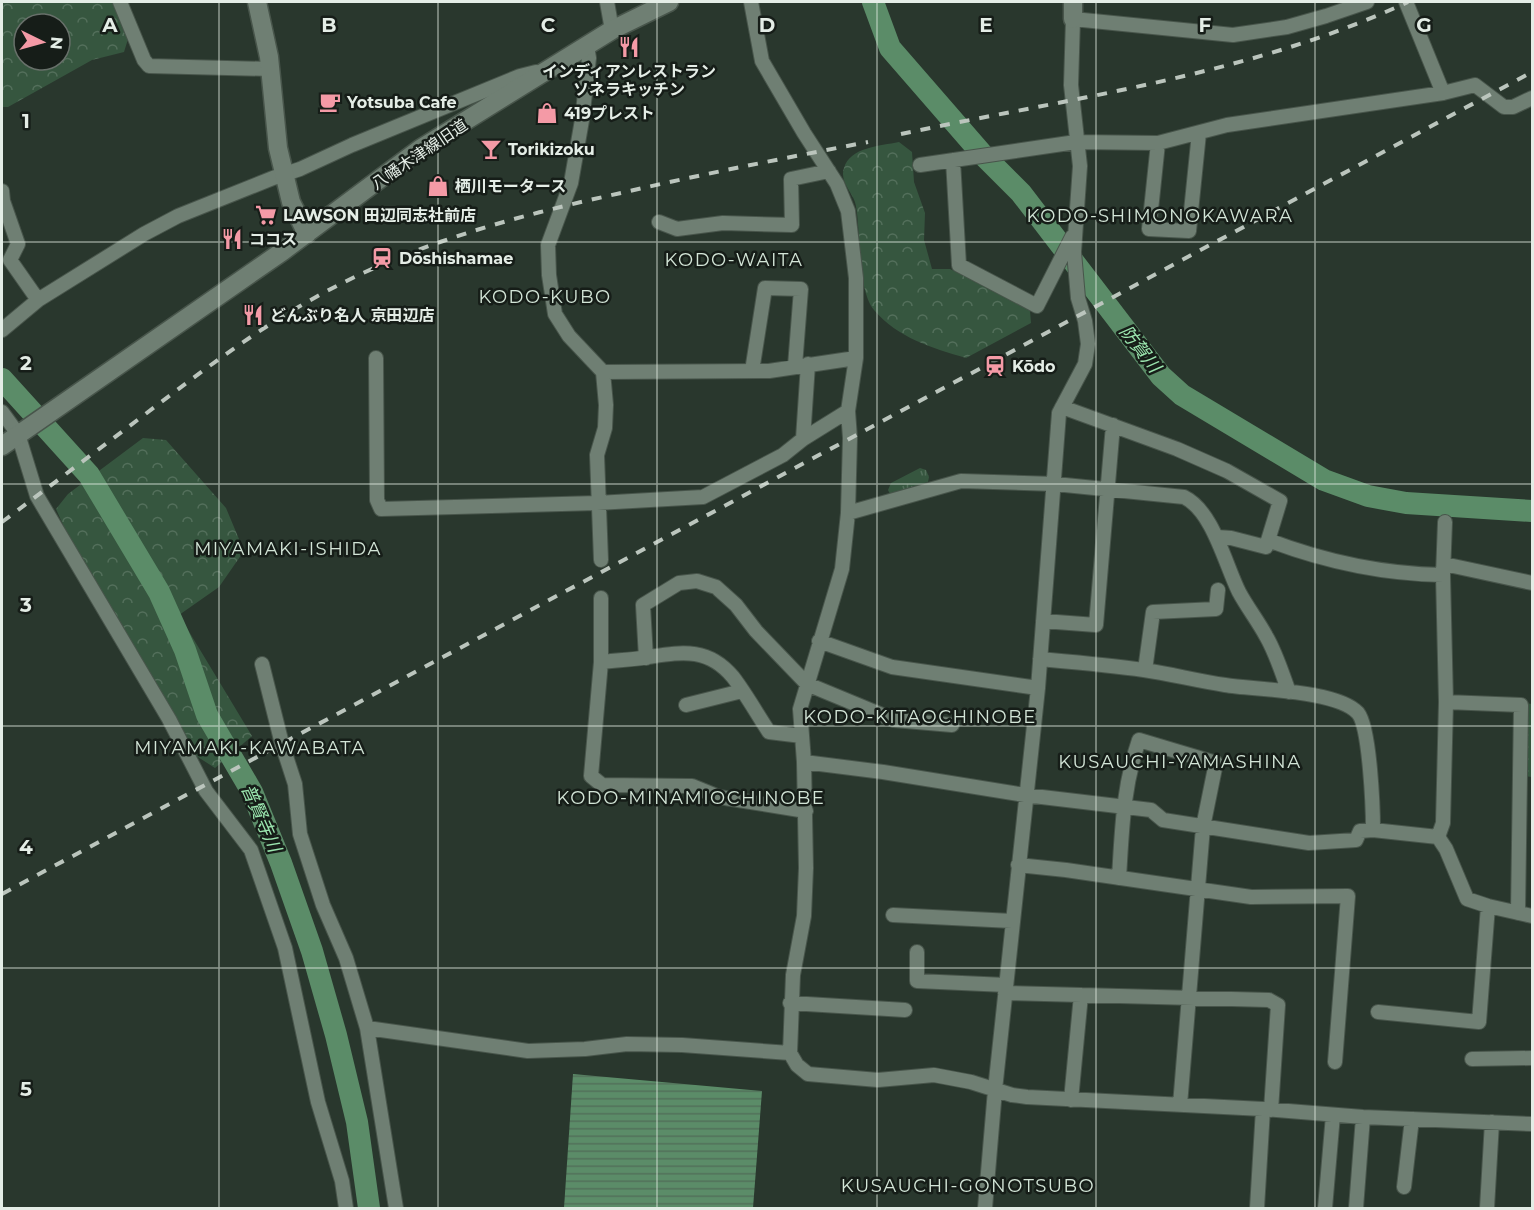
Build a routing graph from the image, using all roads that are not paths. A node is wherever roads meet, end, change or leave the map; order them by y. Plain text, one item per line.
1 (120, 2) edge
2 (257, 2) edge
3 (607, 2) edge
4 (669, 2) edge
5 (751, 2) edge
6 (1367, 2) edge
7 (1406, 2) edge
8 (1073, 10) edge
9 (612, 30) junction
10 (588, 46) junction
11 (552, 68) junction
12 (270, 69) junction
13 (1443, 93) junction
14 (1533, 98) edge
15 (1199, 133) junction
16 (1076, 142) junction
17 (1158, 143) junction
18 (953, 160) junction
19 (920, 165) dead end
20 (829, 171) junction
21 (284, 175) junction
22 (2, 191) edge
23 (659, 222) dead end
24 (1075, 230) junction
25 (307, 234) junction
26 (38, 300) junction
27 (2, 330) edge
28 (856, 357) junction
29 (376, 358) dead end
30 (802, 365) junction
31 (752, 371) junction
32 (603, 372) junction
33 (1062, 407) junction
34 (848, 411) junction
35 (2, 412) edge
36 (1113, 425) junction
37 (21, 432) junction
38 (803, 439) junction
39 (2, 446) edge
40 (1055, 484) junction
41 (1107, 490) junction
42 (597, 503) junction
43 (848, 513) junction
44 (1445, 522) dead end
45 (1217, 537) junction
46 (1268, 540) junction
47 (601, 560) dead end
48 (1444, 569) junction
49 (1533, 584) edge
50 (1218, 590) dead end
51 (601, 598) dead end
52 (1043, 621) junction
53 (819, 641) junction
54 (646, 658) junction
55 (1040, 659) junction
56 (601, 662) junction
57 (262, 664) dead end
58 (1145, 670) junction
59 (807, 684) junction
60 (1038, 688) junction
61 (742, 691) junction
62 (1289, 692) junction
63 (1446, 702) junction
64 (686, 705) dead end
65 (952, 725) dead end
66 (802, 736) junction
67 (804, 762) junction
68 (1025, 795) junction
69 (1124, 806) junction
70 (806, 811) junction
71 (1203, 827) junction
72 (1373, 830) junction
73 (1437, 837) junction
74 (1018, 865) junction
75 (1119, 878) junction
76 (1199, 889) junction
77 (1488, 906) junction
78 (1518, 913) junction
79 (893, 915) dead end
80 (1533, 916) edge
81 (1012, 921) junction
82 (917, 952) dead end
83 (1005, 989) junction
84 (1081, 995) junction
85 (1189, 998) junction
86 (790, 1003) junction
87 (905, 1010) dead end
88 (1378, 1012) dead end
89 (367, 1028) junction
90 (790, 1053) junction
91 (1533, 1058) edge
92 (1472, 1059) dead end
93 (1335, 1062) dead end
94 (995, 1090) junction
95 (1071, 1100) junction
96 (1180, 1105) junction
97 (1267, 1109) junction
98 (1333, 1115) junction
99 (1363, 1117) junction
100 (1412, 1119) junction
101 (1492, 1122) junction
102 (1533, 1124) edge
103 (1404, 1187) dead end
104 (346, 1209) edge
105 (396, 1209) edge
106 (985, 1209) edge
107 (1257, 1209) edge
108 (1325, 1209) edge
109 (1356, 1209) edge
110 (1487, 1209) edge

1 - 12 street
2 - 12 street
3 - 9 street
4 - 9 street, 八幡木津線旧道
5 - 20 street
6 - 8 street
7 - 13 street
8 - 16 street
9 - 10 street, 八幡木津線旧道
10 - 11 street, 八幡木津線旧道
10 - 32 street
11 - 21 street
11 - 25 street, 八幡木津線旧道
12 - 21 street
13 - 14 street
13 - 15 street
15 - 17 street
15 - 17 street
16 - 17 street
16 - 18 street
16 - 24 street
18 - 19 street
18 - 24 street
20 - 23 street
20 - 28 street
21 - 25 street
21 - 26 street
22 - 26 street
24 - 33 street
25 - 37 street, 八幡木津線旧道
26 - 27 street
28 - 30 street
28 - 34 street
29 - 42 street
30 - 31 street
30 - 31 street
30 - 38 street
31 - 32 street
32 - 42 street
33 - 36 street
33 - 40 street
34 - 38 street
34 - 43 street
35 - 37 street
36 - 41 street
36 - 46 street
37 - 39 street, 八幡木津線旧道
37 - 104 street
38 - 42 street
40 - 41 street
40 - 43 street
40 - 52 street
41 - 45 street
41 - 52 street
42 - 47 street
43 - 53 street
44 - 48 street
45 - 46 street
45 - 62 street
46 - 48 street
48 - 49 street
48 - 63 street
50 - 58 street
51 - 56 street
52 - 55 street
53 - 59 street
53 - 60 street
54 - 56 street
54 - 59 street
54 - 61 street
55 - 58 street
55 - 60 street
56 - 70 street
57 - 89 street
58 - 62 street
59 - 65 street
59 - 66 street
60 - 68 street
61 - 64 street
61 - 66 street
62 - 72 street
63 - 73 street
63 - 78 street
66 - 67 street
67 - 68 street
67 - 70 street
68 - 69 street
68 - 74 street
69 - 71 street
69 - 71 street
69 - 75 street
70 - 86 street
71 - 72 street
71 - 76 street
72 - 73 street
73 - 77 street
74 - 75 street
74 - 81 street
75 - 76 street
76 - 85 street
76 - 93 street
77 - 78 street
77 - 88 street
78 - 80 street
79 - 81 street
81 - 83 street
82 - 83 street
83 - 84 street
83 - 94 street
84 - 85 street
84 - 95 street
85 - 96 street
85 - 97 street
86 - 87 street
86 - 90 street
89 - 90 street
89 - 105 street
90 - 94 street
91 - 92 street
94 - 95 street
94 - 106 street
95 - 96 street
96 - 97 street
97 - 98 street
97 - 107 street
98 - 99 street
98 - 108 street
99 - 100 street
99 - 109 street
100 - 101 street
100 - 103 street
101 - 102 street
101 - 110 street

